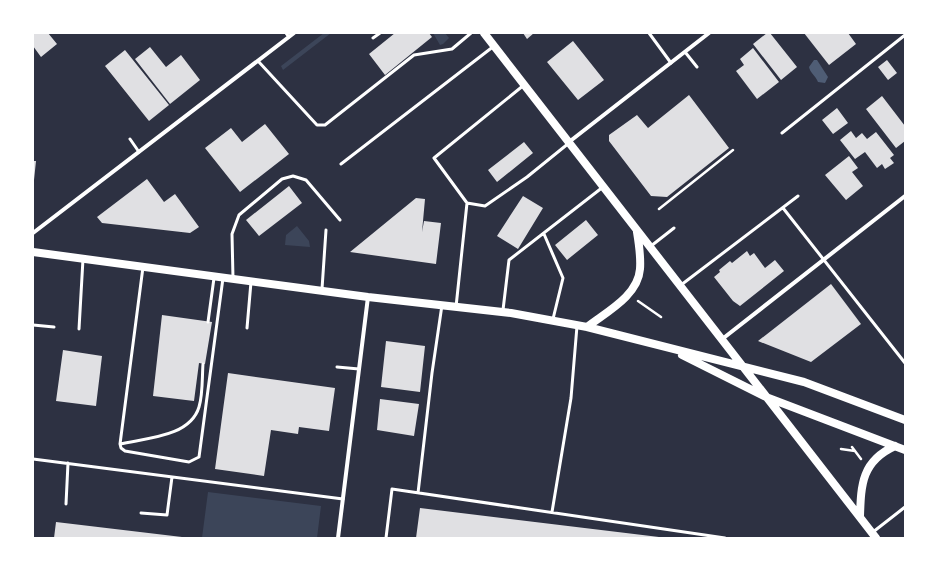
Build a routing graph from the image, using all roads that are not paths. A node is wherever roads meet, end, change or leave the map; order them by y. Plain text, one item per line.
1 (294, 33) edge
2 (380, 33) edge
3 (470, 33) edge
4 (484, 33) edge
5 (649, 33) edge
6 (709, 33) edge
7 (287, 35) edge
8 (905, 35) edge
9 (373, 38) dead end
10 (494, 46) junction
11 (685, 52) junction
12 (258, 61) junction
13 (671, 63) junction
14 (697, 67) dead end
15 (524, 85) junction
16 (782, 132) dead end
17 (130, 139) dead end
18 (569, 142) junction
19 (139, 152) junction
20 (341, 164) dead end
21 (603, 187) junction
22 (798, 196) dead end
23 (905, 196) edge
24 (467, 203) junction
25 (783, 208) junction
26 (340, 220) dead end
27 (674, 228) dead end
28 (326, 230) dead end
29 (637, 231) junction
30 (33, 233) edge
31 (544, 234) junction
32 (650, 247) junction
33 (33, 252) edge
34 (83, 259) junction
35 (824, 260) junction
36 (143, 267) junction
37 (214, 277) junction
38 (223, 278) junction
39 (233, 279) junction
40 (251, 282) junction
41 (680, 286) junction
42 (322, 291) junction
43 (368, 297) junction
44 (442, 305) junction
45 (456, 307) junction
46 (503, 312) junction
47 (553, 321) junction
48 (208, 322) dead end
49 (33, 325) edge
50 (577, 325) junction
51 (54, 327) dead end
52 (587, 327) junction
53 (247, 328) dead end
54 (79, 329) dead end
55 (721, 340) junction
56 (667, 348) junction
57 (905, 363) edge
58 (203, 364) dead end
59 (742, 366) junction
60 (337, 367) dead end
61 (359, 369) junction
62 (766, 397) junction
63 (905, 420) edge
64 (120, 444) junction
65 (895, 446) junction
66 (905, 450) edge
67 (33, 459) edge
68 (68, 463) junction
69 (172, 477) junction
70 (418, 492) junction
71 (343, 499) junction
72 (66, 504) dead end
73 (905, 507) edge
74 (552, 512) junction
75 (141, 513) dead end
76 (860, 516) junction
77 (689, 533) junction
78 (874, 535) edge
79 (338, 538) edge
80 (386, 538) edge
81 (689, 538) edge
82 (725, 538) edge

1 - 7 street
2 - 9 lane
3 - 12 lane
4 - 10 main road
5 - 13 lane
6 - 11 street
7 - 12 street
8 - 16 lane
10 - 15 main road
10 - 20 lane
11 - 13 street
11 - 14 lane
12 - 19 street
13 - 18 street
15 - 18 main road
15 - 24 lane
17 - 19 lane
18 - 21 main road
18 - 24 lane
19 - 30 street
21 - 29 main road
21 - 31 lane
22 - 25 lane
23 - 35 street
24 - 45 lane
25 - 35 lane
25 - 41 lane
26 - 39 lane
27 - 32 lane
28 - 42 lane
29 - 32 main road
29 - 52 main road
31 - 46 lane
31 - 47 lane
32 - 41 main road
33 - 34 main road
34 - 36 main road
34 - 54 lane
35 - 55 street
35 - 57 lane
36 - 37 main road
36 - 64 lane
37 - 38 main road
37 - 48 lane
38 - 39 main road
38 - 64 lane
39 - 40 main road
40 - 42 main road
40 - 53 lane
41 - 55 main road
42 - 43 main road
43 - 44 main road
43 - 61 street
44 - 45 main road
44 - 70 lane
45 - 46 main road
46 - 47 main road
47 - 50 main road
49 - 51 lane
50 - 52 main road
50 - 74 lane
52 - 56 main road
55 - 59 main road
56 - 59 main road
56 - 62 main road
58 - 64 lane
59 - 62 main road
59 - 63 main road
60 - 61 lane
61 - 71 street
62 - 65 main road
62 - 76 main road
65 - 66 main road
65 - 76 main road
67 - 68 lane
68 - 69 lane
68 - 72 lane
69 - 71 lane
69 - 75 lane
70 - 74 lane
70 - 80 lane
71 - 79 street
73 - 78 lane
74 - 77 lane
76 - 78 main road
77 - 81 lane
77 - 82 lane

